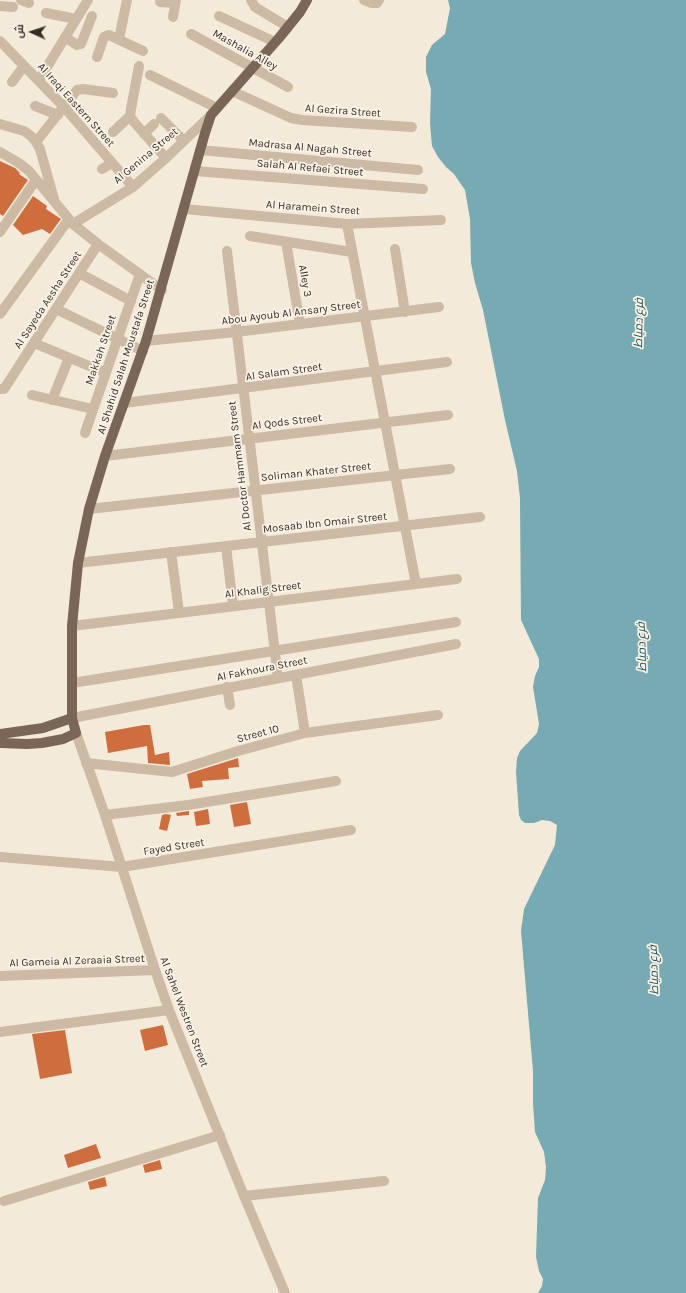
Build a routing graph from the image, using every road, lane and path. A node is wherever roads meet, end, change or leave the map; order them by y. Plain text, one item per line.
1 (88, 0) edge
2 (127, 0) edge
3 (251, 0) edge
4 (307, 0) edge
5 (364, 0) edge
6 (379, 0) edge
7 (176, 1) edge
8 (160, 2) dead end
9 (0, 6) edge
10 (13, 7) dead end
11 (46, 13) dead end
12 (92, 16) dead end
13 (219, 16) dead end
14 (173, 17) dead end
15 (76, 19) junction
16 (288, 27) junction
17 (190, 34) dead end
18 (65, 38) junction
19 (119, 38) junction
20 (0, 41) edge
21 (275, 42) junction
22 (143, 51) dead end
23 (97, 57) dead end
24 (24, 66) junction
25 (139, 66) dead end
26 (252, 68) junction
27 (150, 74) dead end
28 (39, 80) junction
29 (12, 82) dead end
30 (288, 87) dead end
31 (232, 91) junction
32 (112, 93) dead end
33 (35, 106) dead end
34 (64, 107) junction
35 (214, 111) junction
36 (58, 115) junction
37 (130, 116) junction
38 (0, 124) edge
39 (412, 127) dead end
40 (113, 132) dead end
41 (144, 134) junction
42 (184, 141) junction
43 (36, 142) junction
44 (200, 150) junction
45 (0, 152) edge
46 (166, 158) junction
47 (112, 163) junction
48 (102, 169) dead end
49 (418, 170) dead end
50 (195, 171) junction
51 (36, 180) junction
52 (133, 187) junction
53 (423, 189) dead end
54 (55, 202) junction
55 (184, 209) junction
56 (441, 220) dead end
57 (71, 222) junction
58 (347, 224) junction
59 (0, 232) edge
60 (250, 236) dead end
61 (286, 242) junction
62 (98, 244) junction
63 (395, 249) dead end
64 (227, 250) dead end
65 (352, 252) junction
66 (80, 273) junction
67 (140, 274) junction
68 (162, 290) junction
69 (130, 301) junction
70 (439, 308) dead end
71 (56, 309) junction
72 (405, 312) junction
73 (0, 314) edge
74 (365, 317) junction
75 (300, 324) junction
76 (236, 332) junction
77 (117, 339) junction
78 (146, 342) junction
79 (34, 343) junction
80 (143, 352) junction
81 (69, 358) junction
82 (447, 362) dead end
83 (376, 372) junction
84 (106, 373) junction
85 (2, 389) edge
86 (243, 389) junction
87 (32, 395) dead end
88 (52, 400) junction
89 (124, 403) junction
90 (93, 409) junction
91 (448, 415) dead end
92 (385, 423) junction
93 (85, 433) dead end
94 (249, 439) junction
95 (105, 456) junction
96 (450, 469) dead end
97 (395, 475) junction
98 (255, 490) junction
99 (89, 509) junction
100 (480, 517) dead end
101 (405, 526) junction
102 (261, 542) junction
103 (226, 546) junction
104 (172, 552) junction
105 (78, 563) junction
106 (457, 579) dead end
107 (416, 584) junction
108 (268, 601) junction
109 (233, 606) junction
110 (179, 612) junction
111 (456, 622) dead end
112 (72, 626) junction
113 (456, 644) dead end
114 (274, 651) junction
115 (296, 674) junction
116 (278, 678) junction
117 (72, 684) junction
118 (227, 687) junction
119 (230, 705) dead end
120 (438, 715) dead end
121 (72, 718) junction
122 (76, 733) junction
123 (305, 733) junction
124 (0, 734) edge
125 (0, 743) edge
126 (86, 763) junction
127 (336, 781) dead end
128 (105, 815) junction
129 (351, 830) dead end
130 (0, 857) edge
131 (122, 867) junction
132 (155, 970) junction
133 (0, 976) edge
134 (169, 1010) junction
135 (0, 1032) edge
136 (220, 1135) junction
137 (384, 1181) dead end
138 (244, 1196) junction
139 (4, 1201) dead end
140 (285, 1293) edge

1 - 15 street
2 - 19 street
3 - 16 street
4 - 16 main road, Al Shahid Salah Moustafa Street
5 - 6 street
7 - 8 street
7 - 14 street
9 - 10 street
11 - 15 street
12 - 18 street
13 - 21 street
15 - 18 street
16 - 21 main road, Al Shahid Salah Moustafa Street
17 - 26 street, Mashalia Alley
18 - 28 street
19 - 22 street
19 - 23 street
20 - 24 street, Al Iraqi Eastern Street
21 - 26 main road, Al Shahid Salah Moustafa Street
24 - 28 street, Al Iraqi Eastern Street
24 - 29 street
25 - 37 street
26 - 30 street, Mashalia Alley
26 - 31 main road, Al Shahid Salah Moustafa Street
27 - 35 street
28 - 34 street, Al Iraqi Eastern Street
31 - 35 main road, Al Shahid Salah Moustafa Street
31 - 39 street, Al Gezira Street
32 - 34 street
33 - 36 street
34 - 36 street
34 - 47 street, Al Iraqi Eastern Street
35 - 42 street, Al Genina Street
35 - 44 main road, Al Shahid Salah Moustafa Street
36 - 43 street
37 - 40 street
37 - 41 street
38 - 43 street
41 - 42 street
41 - 46 street
42 - 46 street, Al Genina Street
43 - 54 street
44 - 49 street, Madrasa Al Nagah Street
44 - 50 main road, Al Shahid Salah Moustafa Street
45 - 51 street
46 - 52 street, Al Genina Street
47 - 48 street
47 - 52 street, Al Iraqi Eastern Street
50 - 53 street, Salah Al Refaei Street
50 - 55 main road, Al Shahid Salah Moustafa Street
51 - 54 street
51 - 59 street
52 - 57 street, Al Genina Street
54 - 57 street
55 - 58 street, Al Haramein Street
55 - 68 main road, Al Shahid Salah Moustafa Street
56 - 58 street, Al Haramein Street
57 - 62 street
57 - 73 street
58 - 65 street
60 - 61 street
61 - 65 street
61 - 75 street, Alley 3
62 - 66 street, Al Sayeda Aesha Street
62 - 67 street
63 - 72 street
64 - 76 street, Al Doctor Hammam Street
65 - 74 street
66 - 69 street
66 - 71 street, Al Sayeda Aesha Street
67 - 68 street
67 - 69 street, Makkah Street
68 - 78 main road, Al Shahid Salah Moustafa Street
69 - 77 street, Makkah Street
70 - 72 street, Abou Ayoub Al Ansary Street
71 - 77 street
71 - 79 street, Al Sayeda Aesha Street
72 - 74 street, Abou Ayoub Al Ansary Street
74 - 75 street, Abou Ayoub Al Ansary Street
74 - 83 street
75 - 76 street, Abou Ayoub Al Ansary Street
76 - 78 street, Abou Ayoub Al Ansary Street
76 - 86 street, Al Doctor Hammam Street
77 - 80 street
77 - 84 street, Makkah Street
78 - 80 main road, Al Shahid Salah Moustafa Street
79 - 81 street
79 - 85 street, Al Sayeda Aesha Street
80 - 89 main road, Al Shahid Salah Moustafa Street
81 - 84 street
81 - 88 street
82 - 83 street, Al Salam Street
83 - 86 street, Al Salam Street
83 - 92 street
84 - 90 street, Makkah Street
86 - 89 street, Al Salam Street
86 - 94 street, Al Doctor Hammam Street
87 - 88 street
88 - 90 street
89 - 95 main road, Al Shahid Salah Moustafa Street
90 - 93 street, Makkah Street
91 - 92 street, Al Qods Street
92 - 94 street, Al Qods Street
92 - 97 street
94 - 95 street, Al Qods Street
94 - 98 street, Al Doctor Hammam Street
95 - 99 main road, Al Shahid Salah Moustafa Street
96 - 97 street, Soliman Khater Street
97 - 98 street, Soliman Khater Street
97 - 101 street
98 - 99 street, Soliman Khater Street
98 - 102 street, Al Doctor Hammam Street
99 - 105 main road, Al Shahid Salah Moustafa Street
100 - 101 street, Mosaab Ibn Omair Street
101 - 102 street, Mosaab Ibn Omair Street
101 - 107 street
102 - 103 street, Mosaab Ibn Omair Street
102 - 108 street, Al Doctor Hammam Street
103 - 104 street, Mosaab Ibn Omair Street
103 - 109 street
104 - 105 street, Mosaab Ibn Omair Street
104 - 110 street
105 - 112 main road, Al Shahid Salah Moustafa Street
106 - 107 street, Al Khalig Street
107 - 108 street, Al Khalig Street
108 - 109 street, Al Khalig Street
108 - 114 street, Al Doctor Hammam Street
109 - 110 street, Al Khalig Street
110 - 112 street, Al Khalig Street
111 - 114 street
112 - 117 main road, Al Shahid Salah Moustafa Street
113 - 115 street, Al Fakhoura Street
114 - 116 street, Al Doctor Hammam Street
114 - 117 street
115 - 116 street, Al Fakhoura Street
115 - 123 street
116 - 118 street, Al Fakhoura Street
117 - 121 main road, Al Shahid Salah Moustafa Street
118 - 119 street
118 - 121 street, Al Fakhoura Street
120 - 123 street, Street 10
121 - 122 main road, Al Shahid Salah Moustafa Street
121 - 124 main road
122 - 125 main road
122 - 126 street, Al Sahel Westren Street
123 - 126 street, Street 10
126 - 128 street, Al Sahel Westren Street
127 - 128 street
128 - 131 street, Al Sahel Westren Street
129 - 131 street, Fayed Street
130 - 131 street, Fayed Street
131 - 132 street, Al Sahel Westren Street
132 - 133 street, Al Gameia Al Zeraaia Street
132 - 134 street, Al Sahel Westren Street
134 - 135 street
134 - 136 street, Al Sahel Westren Street
136 - 138 street, Al Sahel Westren Street
136 - 139 street
137 - 138 street
138 - 140 street, Al Sahel Westren Street

